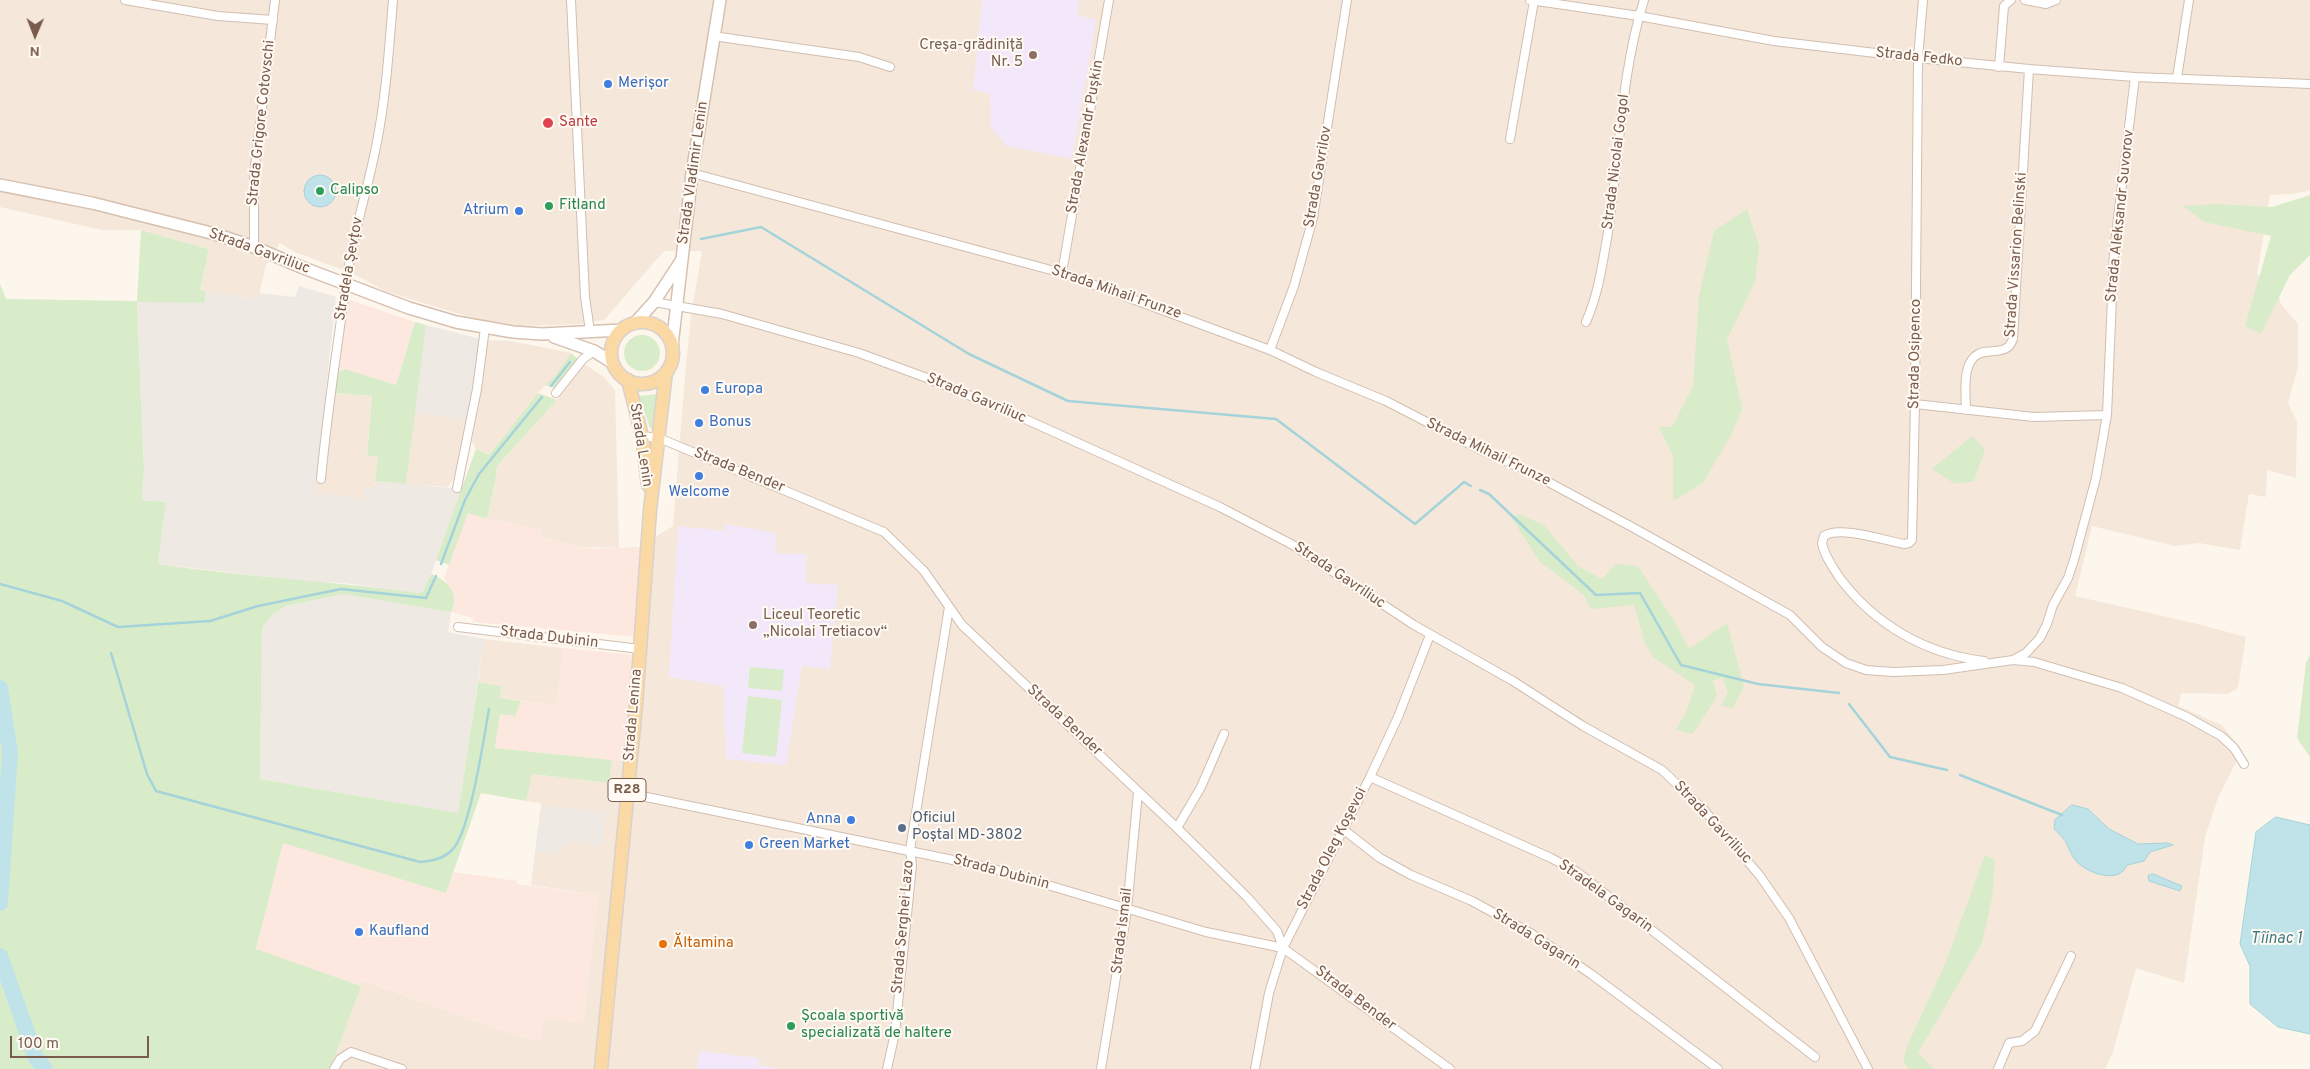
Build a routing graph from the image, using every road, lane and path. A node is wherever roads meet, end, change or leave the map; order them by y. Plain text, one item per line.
1 (125, 0) edge
2 (275, 0) edge
3 (393, 0) edge
4 (571, 0) edge
5 (720, 0) edge
6 (1109, 0) edge
7 (1347, 0) edge
8 (1532, 0) edge
9 (1644, 0) edge
10 (1923, 0) edge
11 (2011, 0) edge
12 (2025, 0) edge
13 (2056, 0) edge
14 (2189, 0) edge
15 (1639, 16) junction
16 (273, 20) junction
17 (714, 36) junction
18 (1918, 58) junction
19 (2000, 66) junction
20 (890, 67) dead end
21 (2029, 69) junction
22 (2135, 77) junction
23 (2177, 78) junction
24 (2310, 84) edge
25 (1510, 139) dead end
26 (692, 173) junction
27 (0, 184) edge
28 (254, 247) junction
29 (682, 259) junction
30 (1062, 273) junction
31 (346, 283) junction
32 (654, 302) junction
33 (677, 306) junction
34 (1586, 322) dead end
35 (635, 323) junction
36 (485, 328) junction
37 (622, 330) junction
38 (590, 331) junction
39 (542, 334) junction
40 (672, 346) junction
41 (1270, 350) junction
42 (594, 351) junction
43 (613, 363) junction
44 (666, 372) junction
45 (628, 380) junction
46 (556, 393) dead end
47 (1915, 404) junction
48 (1966, 410) junction
49 (2107, 415) junction
50 (642, 436) junction
51 (659, 438) junction
52 (321, 479) dead end
53 (457, 488) dead end
54 (650, 510) junction
55 (949, 607) junction
56 (458, 627) dead end
57 (1430, 635) junction
58 (640, 649) junction
59 (2013, 660) junction
60 (1993, 662) junction
61 (1224, 734) dead end
62 (2244, 764) dead end
63 (1370, 777) junction
64 (1138, 792) junction
65 (627, 793) junction
66 (1178, 828) junction
67 (1344, 830) junction
68 (910, 850) junction
69 (1127, 910) junction
70 (1283, 948) junction
71 (2071, 956) dead end
72 (1815, 1057) dead end
73 (334, 1069) edge
74 (402, 1069) edge
75 (601, 1069) edge
76 (887, 1069) edge
77 (1101, 1069) edge
78 (1255, 1069) edge
79 (1450, 1069) edge
80 (1718, 1069) edge
81 (1868, 1069) edge
82 (1998, 1069) edge

1 - 16 street
2 - 16 street, Strada Grigore Cotovschi
3 - 31 street, Stradela Șevțov
4 - 38 street
5 - 17 street, Strada Vladimir Lenin
6 - 30 street, Strada Alexandr Pușkin
7 - 41 street, Strada Gavrilov
8 - 15 street, Strada Fedko
8 - 25 street
9 - 15 street, Strada Nicolai Gogol
10 - 18 street, Strada Osipenco
11 - 19 street
12 - 13 street
14 - 23 street
15 - 18 street, Strada Fedko
15 - 34 street, Strada Nicolai Gogol
16 - 28 street, Strada Grigore Cotovschi
17 - 20 street
17 - 26 street, Strada Vladimir Lenin
18 - 19 street, Strada Fedko
18 - 47 street, Strada Osipenco
19 - 21 street, Strada Fedko
21 - 22 street, Strada Fedko
21 - 48 street, Strada Vissarion Belinski
22 - 23 street, Strada Fedko
22 - 49 street, Strada Aleksandr Suvorov
23 - 24 street, Strada Fedko
26 - 29 street, Strada Vladimir Lenin
26 - 30 street, Strada Mihail Frunze
27 - 28 street, Strada Gavriliuc
28 - 31 street, Strada Gavriliuc
29 - 32 street
29 - 33 street, Strada Vladimir Lenin
30 - 41 street, Strada Mihail Frunze
31 - 36 street, Strada Gavriliuc
31 - 52 street, Stradela Șevțov
32 - 33 street, Strada Gavriliuc
32 - 35 street
33 - 40 street, Strada Vladimir Lenin
33 - 57 street, Strada Gavriliuc
35 - 37 main road
35 - 40 main road
36 - 39 street, Strada Gavriliuc
36 - 53 street
37 - 38 street, Strada Gavriliuc
37 - 43 main road
38 - 39 street, Strada Gavriliuc
39 - 42 street, Strada Gavriliuc
40 - 44 main road, R28
41 - 60 street, Strada Mihail Frunze
42 - 43 street, Strada Gavriliuc
42 - 46 street
43 - 45 main road, R28
44 - 45 main road
44 - 51 main road, R28
45 - 50 main road, Strada Lenin / R28
47 - 48 street
47 - 60 street, Strada Osipenco
48 - 49 street
49 - 59 street, Strada Aleksandr Suvorov
50 - 51 street, Strada Bender
50 - 54 main road, Strada Lenin / R28
51 - 54 main road, R28
51 - 55 street, Strada Bender
54 - 58 main road, Strada Lenina / R28
55 - 64 street, Strada Bender
55 - 68 street, Strada Serghei Lazo
56 - 58 street, Strada Dubinin
57 - 63 street, Strada Oleg Koşevoi
57 - 81 street, Strada Gavriliuc
58 - 65 main road, Strada Lenina / R28
59 - 60 street, Strada Mihail Frunze
59 - 62 street, Strada Mihail Frunze
61 - 66 street
63 - 67 street, Strada Oleg Koşevoi
63 - 72 street, Stradela Gagarin
64 - 66 street, Strada Bender
64 - 69 street, Strada Ismail
65 - 68 street, Strada Dubinin
65 - 75 main road, Strada Lenina / R28
66 - 70 street, Strada Bender
67 - 70 street, Strada Oleg Koşevoi
67 - 80 street, Strada Gagarin
68 - 69 street, Strada Dubinin
68 - 76 street, Strada Serghei Lazo
69 - 70 street, Strada Dubinin
69 - 77 street, Strada Ismail
70 - 78 street, Strada Oleg Koşevoi
70 - 79 street, Strada Bender
71 - 82 street
73 - 74 street

